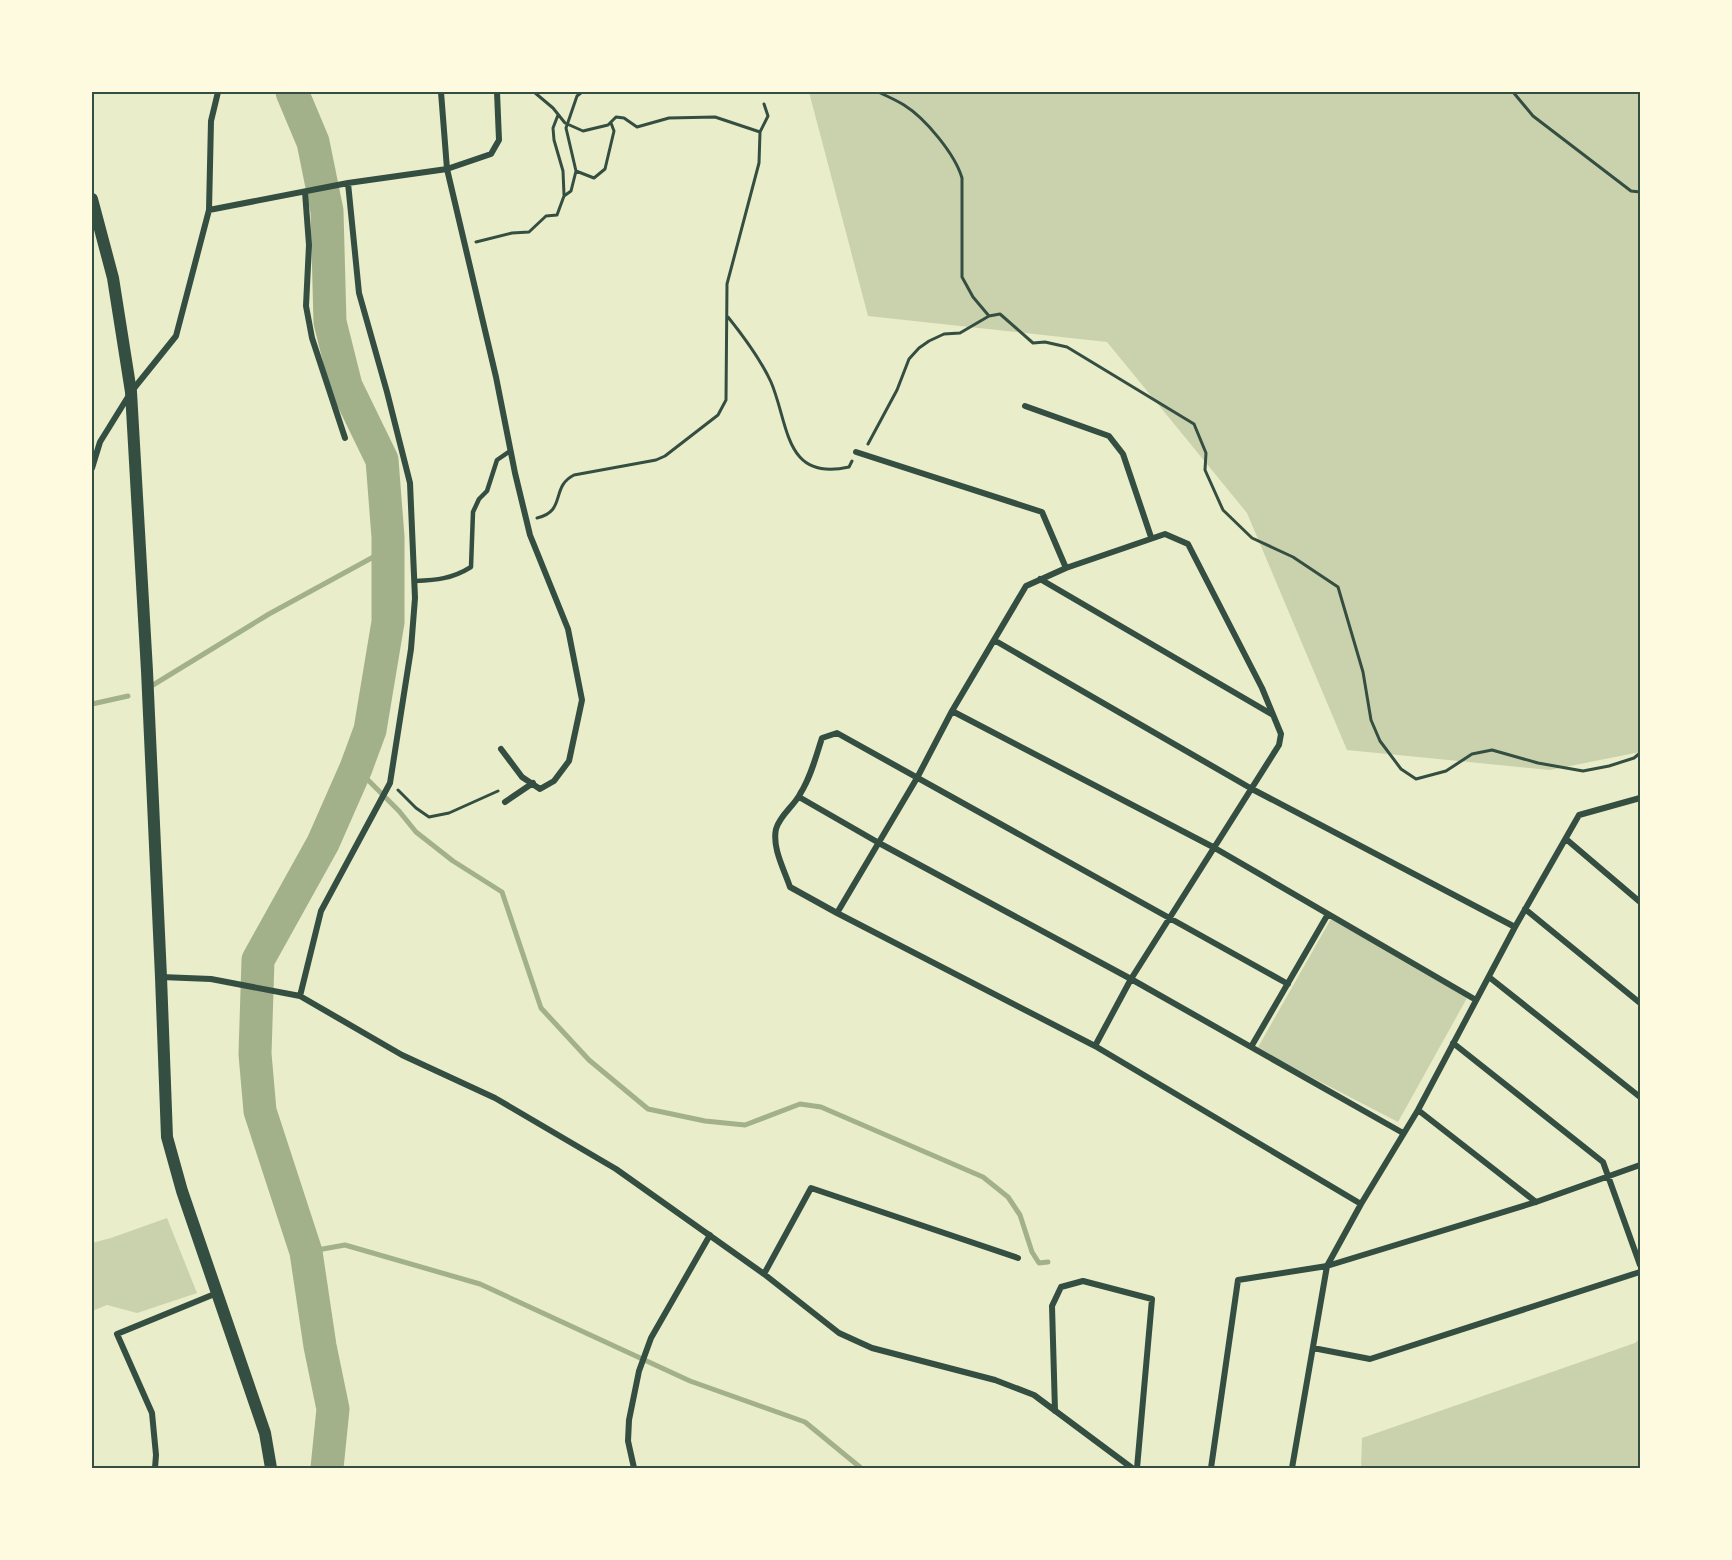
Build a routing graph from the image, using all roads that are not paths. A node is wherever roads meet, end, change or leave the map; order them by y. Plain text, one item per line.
1 (218, 92) edge
2 (441, 92) edge
3 (497, 92) edge
4 (447, 169) junction
5 (348, 183) junction
6 (305, 192) junction
7 (92, 199) edge
8 (209, 210) junction
9 (131, 392) junction
10 (1025, 406) dead end
11 (345, 438) dead end
12 (510, 451) junction
13 (859, 452) road end
14 (92, 468) edge
15 (1151, 537) junction
16 (1066, 568) junction
17 (1040, 579) junction
18 (415, 580) junction
19 (994, 640) junction
20 (952, 711) junction
21 (1274, 716) junction
22 (501, 749) dead end
23 (917, 778) junction
24 (532, 783) junction
25 (1252, 789) junction
26 (799, 797) junction
27 (1639, 800) edge
28 (505, 802) dead end
29 (1566, 839) junction
30 (879, 843) junction
31 (1213, 847) junction
32 (1641, 902) edge
33 (1525, 909) junction
34 (837, 913) junction
35 (1328, 914) junction
36 (1169, 918) junction
37 (1515, 927) junction
38 (161, 977) junction
39 (1489, 977) junction
40 (1131, 979) junction
41 (1288, 984) junction
42 (300, 996) junction
43 (1476, 1000) junction
44 (1641, 1003) edge
45 (1453, 1043) junction
46 (1095, 1046) junction
47 (1251, 1047) junction
48 (1641, 1097) edge
49 (1418, 1110) junction
50 (1403, 1133) junction
51 (1641, 1165) edge
52 (1608, 1176) junction
53 (1536, 1202) junction
54 (1361, 1204) junction
55 (710, 1235) junction
56 (1018, 1258) dead end
57 (1641, 1265) edge
58 (1327, 1266) junction
59 (1641, 1272) edge
60 (764, 1274) junction
61 (217, 1293) junction
62 (1313, 1348) junction
63 (1055, 1411) junction
64 (155, 1468) edge
65 (271, 1468) edge
66 (634, 1468) edge
67 (1132, 1468) edge
68 (1137, 1468) edge
69 (1211, 1468) edge
70 (1292, 1468) edge

1 - 8 street
2 - 4 street
3 - 4 street
4 - 5 street
4 - 12 street
5 - 6 street
5 - 18 street
6 - 8 street
6 - 11 street
7 - 9 main road
8 - 9 street
9 - 14 street
9 - 38 main road
10 - 15 street
12 - 18 lane
12 - 24 street
13 - 16 street
15 - 16 street
15 - 21 street
16 - 17 street
17 - 19 street
17 - 21 street
18 - 42 street
19 - 20 street
19 - 25 street
20 - 23 street
20 - 31 street
21 - 25 street
22 - 24 street
23 - 26 street
23 - 30 street
23 - 36 street
24 - 28 street
25 - 31 street
25 - 37 street
26 - 30 street
26 - 34 street
27 - 29 street
29 - 32 street
29 - 33 street
30 - 34 street
30 - 40 street
31 - 35 street
31 - 36 street
33 - 37 street
33 - 44 street
34 - 46 street
35 - 41 street
35 - 43 street
36 - 40 street
36 - 41 street
37 - 39 street
38 - 42 street
38 - 61 main road
39 - 43 street
39 - 48 street
40 - 46 street
40 - 47 street
41 - 47 street
42 - 55 street
43 - 45 street
45 - 49 street
45 - 52 street
46 - 54 street
47 - 50 street
49 - 50 street
49 - 53 street
50 - 54 street
51 - 52 street
52 - 53 street
52 - 57 street
53 - 58 street
54 - 58 street
55 - 60 street
55 - 66 street
56 - 60 street
58 - 62 street
58 - 69 street
59 - 62 street
60 - 63 street
61 - 64 street
61 - 65 main road
62 - 70 street
63 - 67 street
63 - 68 street

